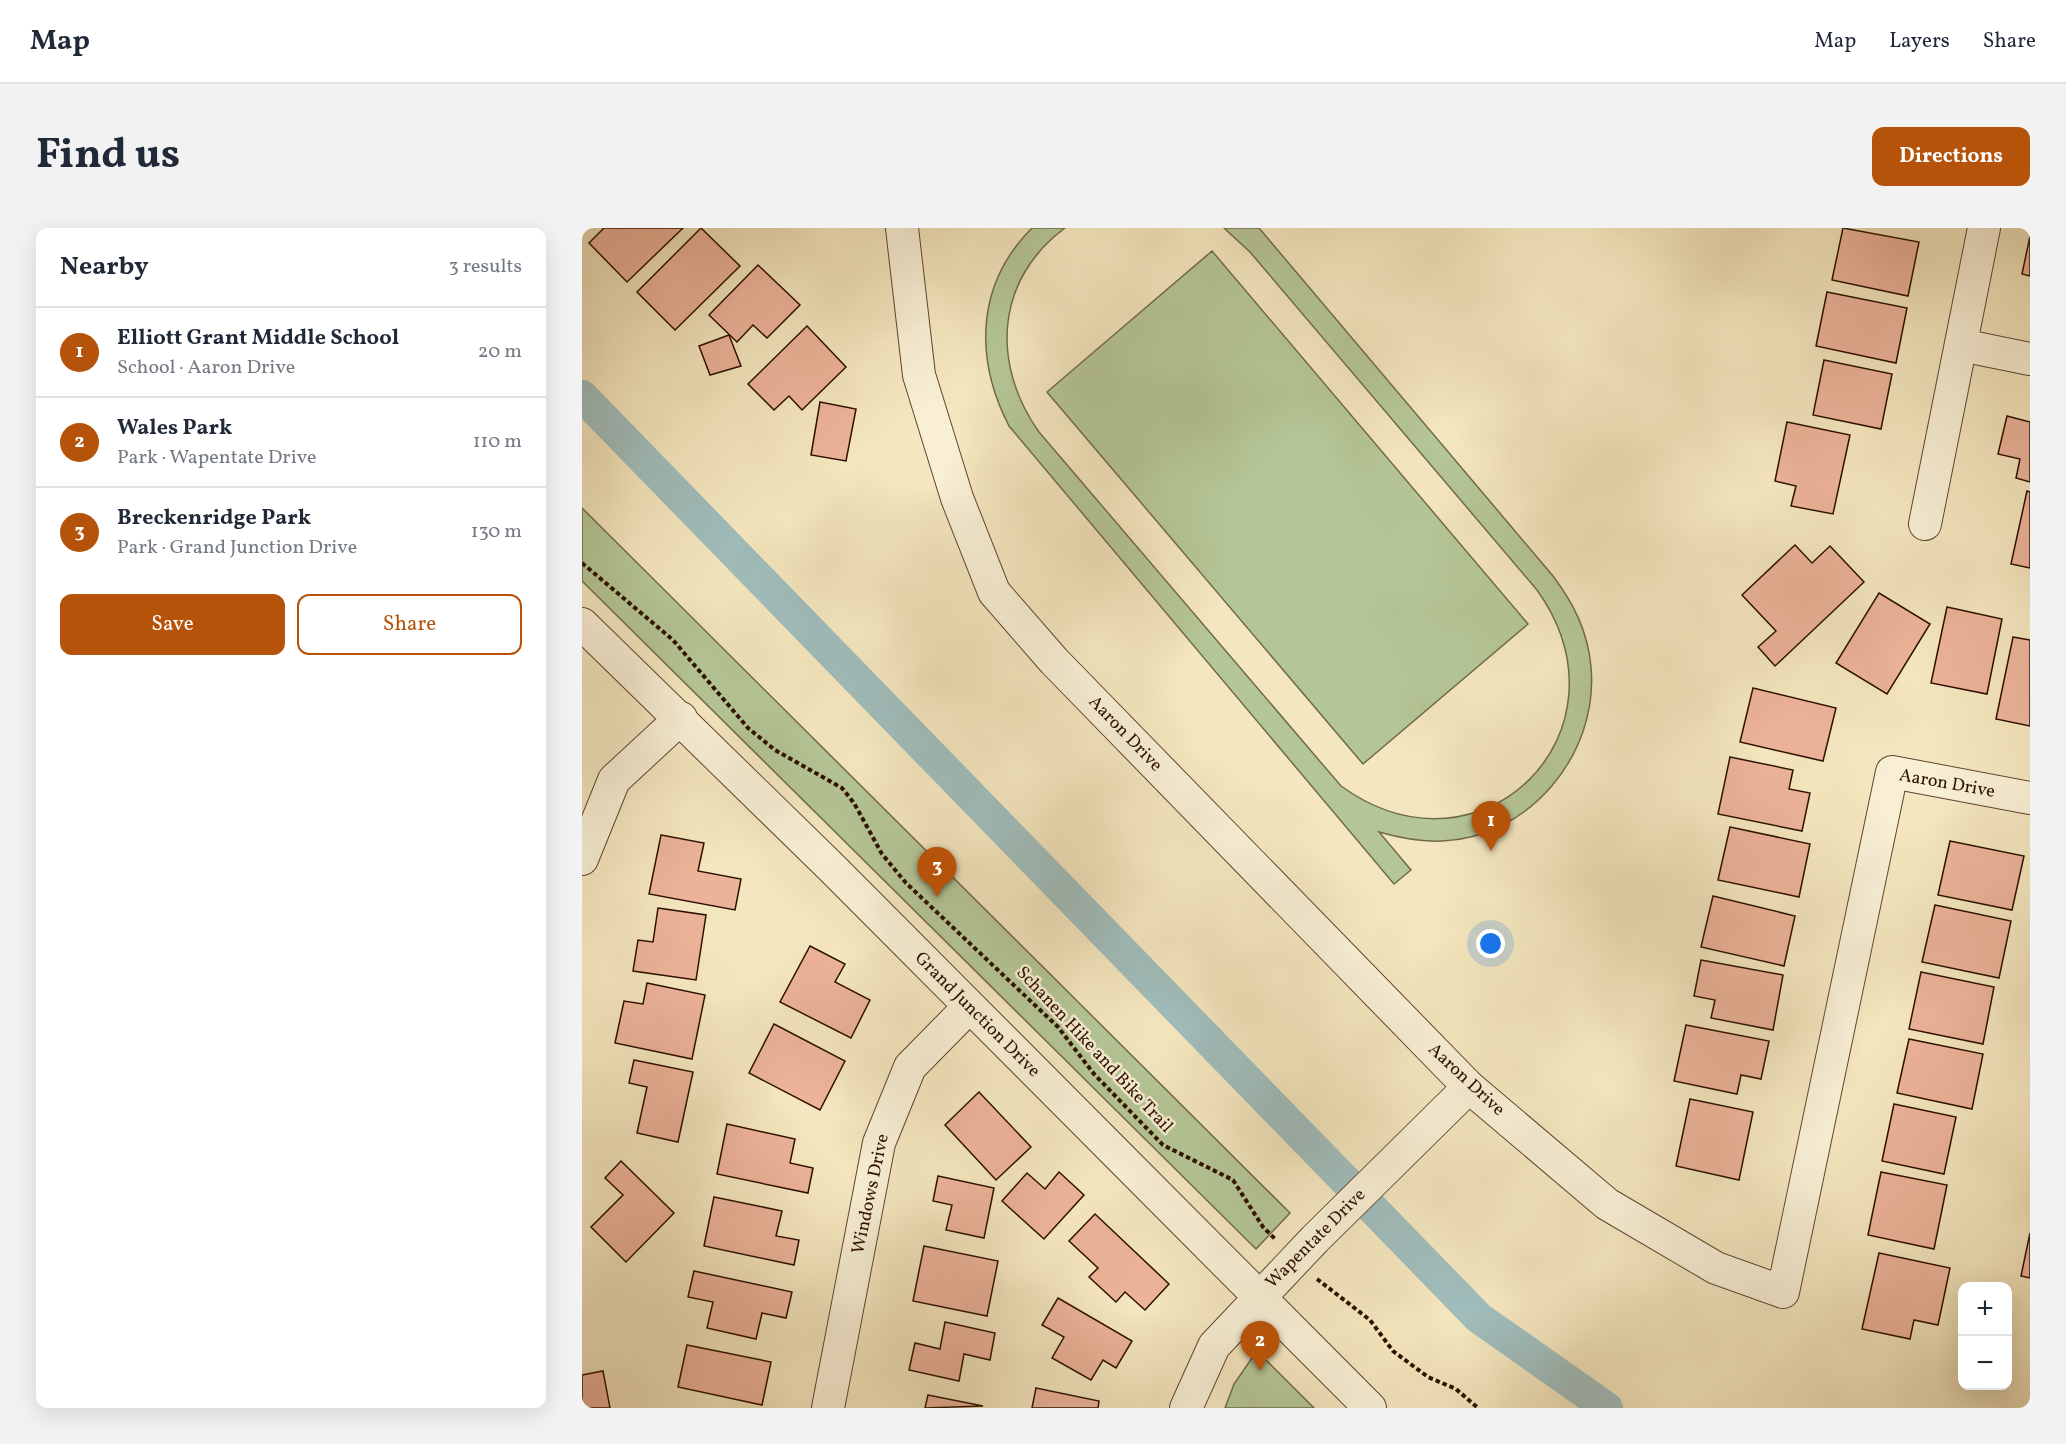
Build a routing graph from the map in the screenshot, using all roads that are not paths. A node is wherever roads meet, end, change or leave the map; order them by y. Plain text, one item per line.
1 (902, 228) edge
2 (1984, 228) edge
3 (1961, 345) junction
4 (2030, 359) edge
5 (1925, 524) dead end
6 (582, 624) edge
7 (681, 718) junction
8 (2030, 798) edge
9 (582, 859) edge
10 (969, 1007) junction
11 (1469, 1087) junction
12 (1260, 1296) junction
13 (828, 1408) edge
14 (1186, 1408) edge
15 (1370, 1408) edge

1 - 11 street, Aaron Drive
2 - 3 street
3 - 4 street
3 - 5 street
6 - 7 street, Grand Junction Drive
7 - 9 street
7 - 10 street, Grand Junction Drive
8 - 11 street, Aaron Drive
10 - 12 street, Grand Junction Drive
10 - 13 street, Windows Drive
11 - 12 street, Wapentate Drive
12 - 14 street, Wapentate Drive
12 - 15 street, Grand Junction Drive

